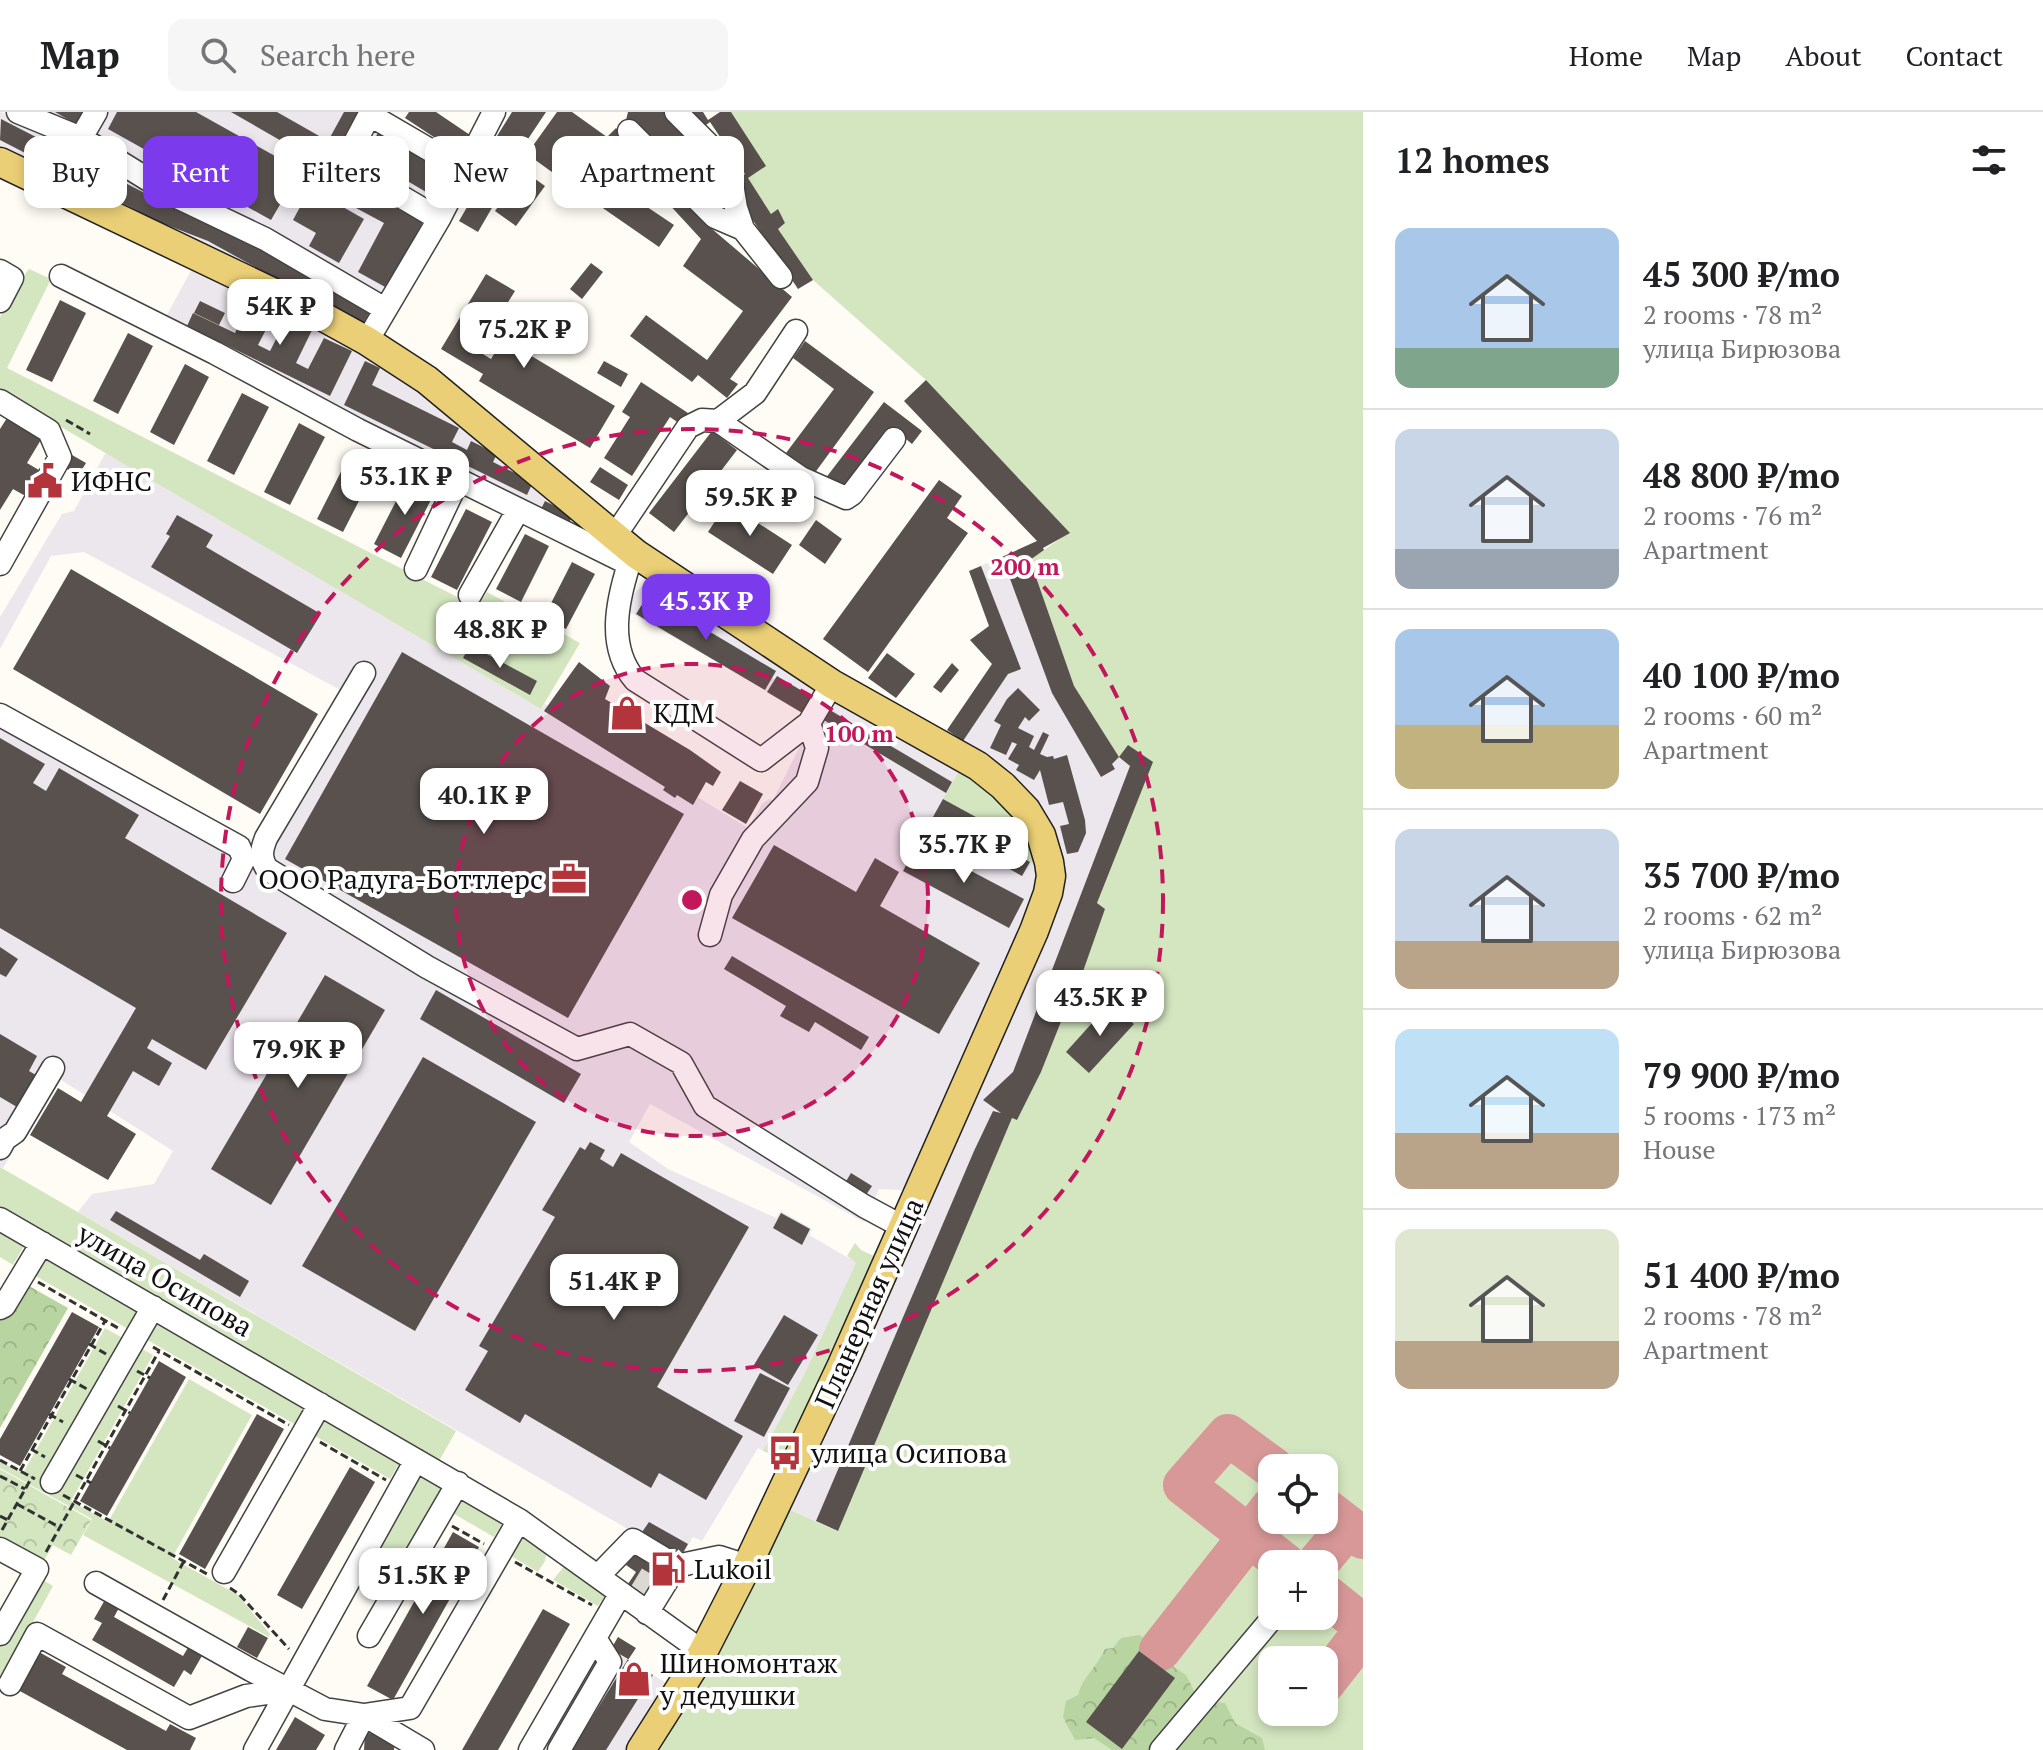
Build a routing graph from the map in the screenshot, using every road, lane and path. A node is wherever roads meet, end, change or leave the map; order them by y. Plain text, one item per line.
1 (18, 112) edge
2 (96, 112) edge
3 (494, 112) edge
4 (676, 112) edge
5 (371, 114) edge
6 (629, 131) dead end
7 (76, 136) edge
8 (82, 136) edge
9 (425, 147) edge
10 (0, 162) edge
11 (127, 166) edge
12 (439, 219) junction
13 (743, 229) junction
14 (0, 271) edge
15 (61, 276) dead end
16 (781, 277) dead end
17 (0, 301) edge
18 (385, 309) junction
19 (796, 331) dead end
20 (367, 341) junction
21 (0, 401) edge
22 (718, 421) junction
23 (894, 439) dead end
24 (458, 480) junction
25 (518, 510) junction
26 (626, 552) junction
27 (0, 564) edge
28 (416, 569) dead end
29 (470, 595) dead end
30 (364, 673) dead end
31 (832, 684) junction
32 (0, 715) edge
33 (809, 723) junction
34 (233, 881) dead end
35 (710, 935) dead end
36 (53, 1068) dead end
37 (2, 1141) edge
38 (0, 1219) edge
39 (903, 1227) junction
40 (42, 1243) junction
41 (24, 1274) junction
42 (153, 1307) junction
43 (0, 1308) edge
44 (105, 1320) junction
45 (135, 1337) junction
46 (159, 1351) junction
47 (320, 1404) junction
48 (303, 1433) junction
49 (0, 1460) edge
50 (416, 1460) junction
51 (20, 1471) junction
52 (0, 1476) edge
53 (458, 1483) junction
54 (47, 1484) junction
55 (401, 1488) junction
56 (25, 1489) junction
57 (73, 1501) junction
58 (17, 1504) junction
59 (0, 1516) edge
60 (8, 1520) junction
61 (519, 1520) junction
62 (59, 1527) junction
63 (0, 1534) edge
64 (0, 1549) edge
65 (184, 1561) junction
66 (665, 1564) junction
67 (747, 1566) junction
68 (37, 1569) junction
69 (599, 1575) junction
70 (223, 1580) junction
71 (96, 1583) dead end
72 (636, 1600) junction
73 (155, 1616) junction
74 (1262, 1630) edge
75 (0, 1634) edge
76 (369, 1636) dead end
77 (595, 1638) junction
78 (703, 1652) junction
79 (303, 1664) junction
80 (10, 1684) dead end
81 (288, 1690) junction
82 (364, 1715) junction
83 (255, 1750) edge
84 (346, 1750) edge
85 (423, 1750) edge
86 (530, 1750) edge
87 (559, 1750) edge
88 (641, 1750) edge
89 (1161, 1750) edge

1 - 7 street
2 - 8 street
3 - 12 street
4 - 13 street
5 - 9 street
5 - 12 street
6 - 13 street
10 - 20 main road, Планерная улица
11 - 18 street
12 - 18 street
13 - 16 street
14 - 17 street
15 - 24 street
18 - 20 street
19 - 22 street
20 - 26 main road, Планерная улица
21 - 27 street
22 - 23 street
22 - 26 street
24 - 25 street
24 - 28 street
25 - 26 street
25 - 29 street
26 - 31 main road, Планерная улица
26 - 33 street
30 - 39 street
31 - 33 street
31 - 39 main road, Планерная улица
32 - 34 street
33 - 35 street
36 - 37 street
38 - 40 street, улица Осипова
39 - 67 main road, Планерная улица
40 - 41 street
40 - 42 street, улица Осипова
41 - 43 street
41 - 44 path
42 - 45 street
42 - 47 street, улица Осипова
44 - 45 path
44 - 51 path
45 - 46 path
45 - 54 street
46 - 48 path
46 - 57 path
47 - 48 street
47 - 50 street, улица Осипова
48 - 55 path
48 - 70 street
49 - 51 path
50 - 53 street, улица Осипова
50 - 55 street
51 - 54 path
52 - 56 path
53 - 61 street, улица Осипова
53 - 76 street
54 - 56 path
54 - 57 path
55 - 79 street
56 - 58 path
57 - 62 path
57 - 65 path
58 - 60 path
58 - 62 path
59 - 60 path
60 - 63 path
61 - 69 street, улица Осипова
61 - 82 street
62 - 68 path
64 - 68 street
65 - 70 path
65 - 73 path
66 - 67 street
66 - 69 street
66 - 72 street
67 - 78 main road, Планерная улица
68 - 75 street
69 - 72 street, улица Осипова
70 - 79 path
71 - 73 street
72 - 77 street
72 - 78 street, улица Осипова
73 - 81 street
74 - 89 street
77 - 86 street
77 - 87 street
78 - 88 main road, Планерная улица
79 - 81 street
80 - 81 street
81 - 82 street
81 - 83 street
82 - 84 street
82 - 85 street

